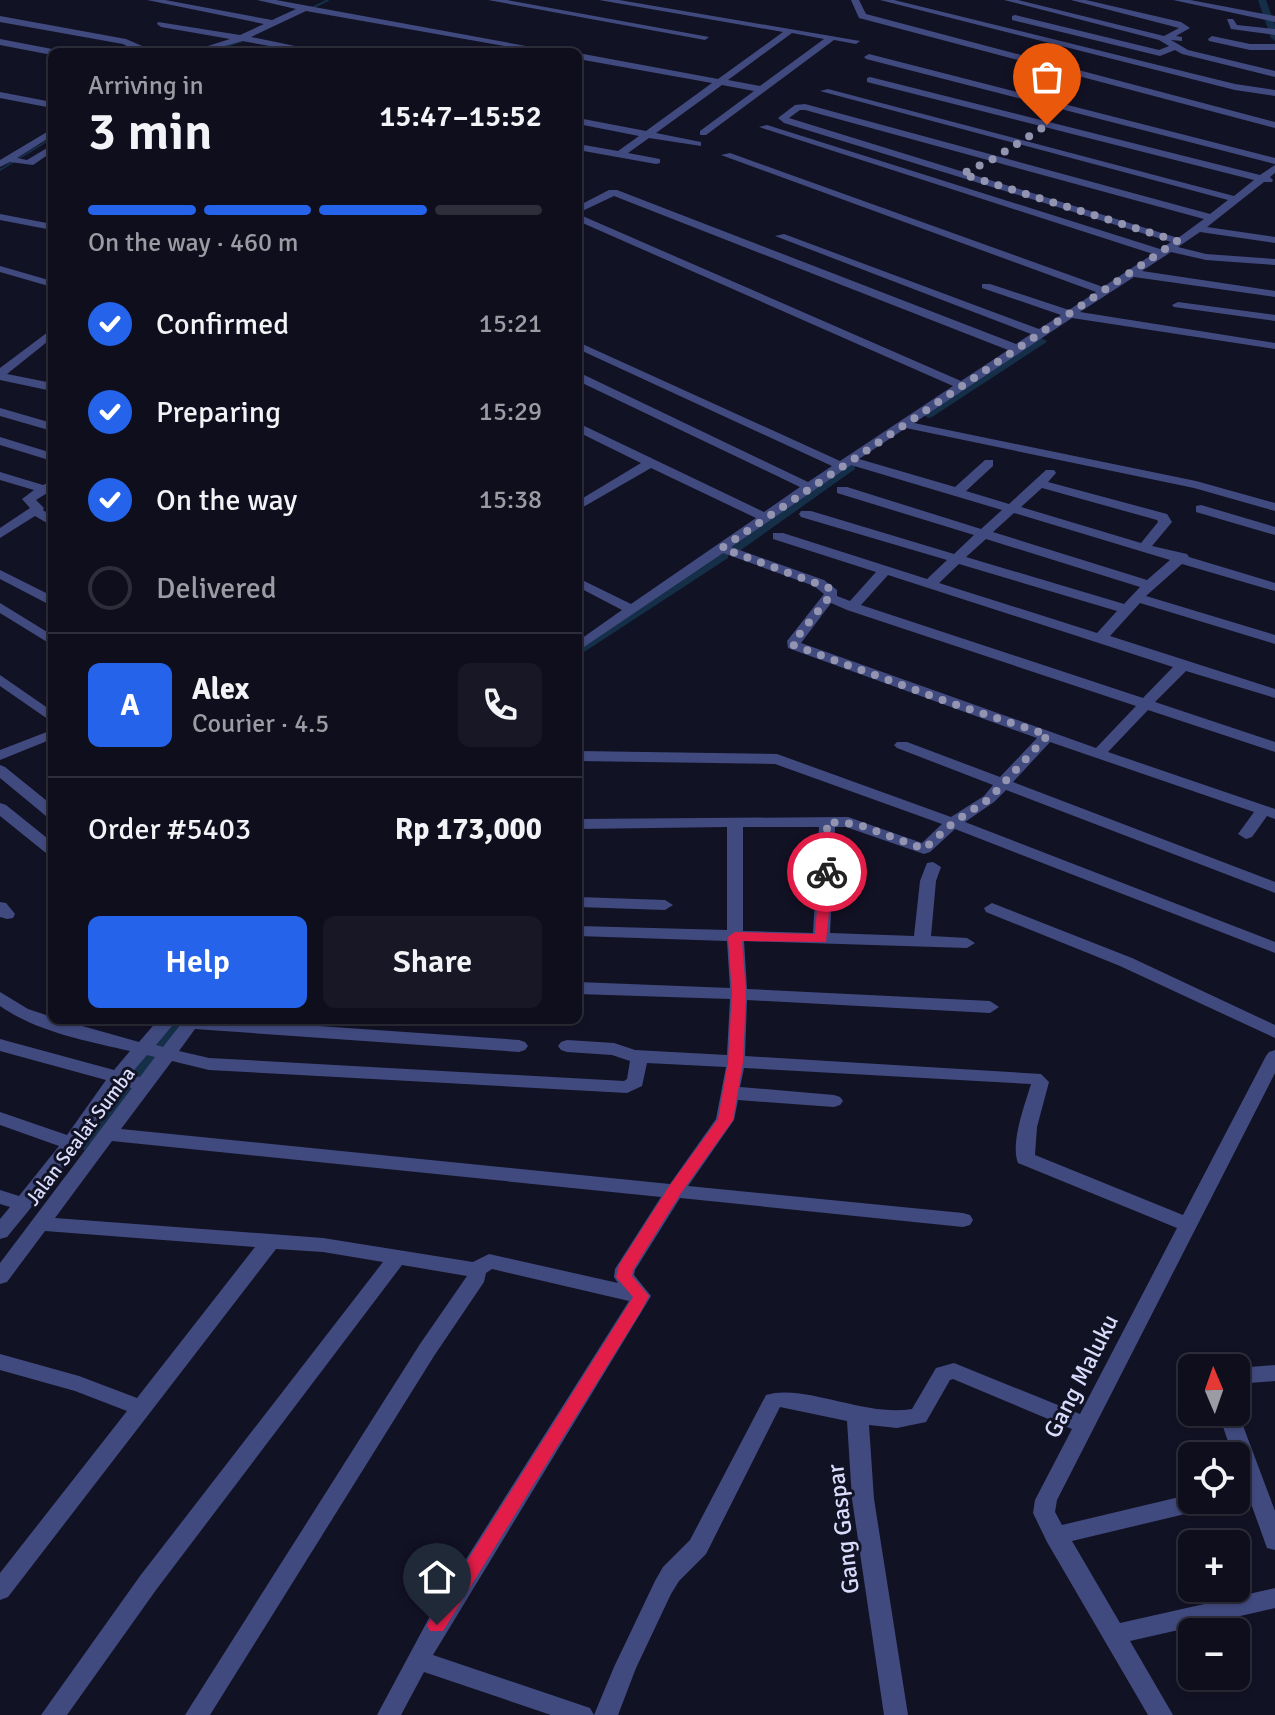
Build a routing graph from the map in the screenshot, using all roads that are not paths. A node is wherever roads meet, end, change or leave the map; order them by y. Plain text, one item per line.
1 (151, 0) edge
2 (261, 0) edge
3 (492, 0) edge
4 (603, 0) edge
5 (855, 0) edge
6 (884, 0) edge
7 (1008, 0) edge
8 (1075, 0) edge
9 (1177, 0) edge
10 (312, 7) edge
11 (1015, 18) dead end
12 (0, 19) edge
13 (1275, 19) edge
14 (1230, 21) dead end
15 (273, 23) junction
16 (161, 24) dead end
17 (791, 30) junction
18 (1272, 32) edge
19 (705, 37) dead end
20 (832, 37) junction
21 (247, 39) junction
22 (1212, 39) dead end
23 (856, 41) dead end
24 (0, 42) edge
25 (1177, 46) junction
26 (1274, 47) edge
27 (135, 48) edge
28 (213, 48) edge
29 (297, 48) edge
30 (532, 48) edge
31 (48, 51) edge
32 (582, 57) edge
33 (869, 57) dead end
34 (1262, 60) dead end
35 (1275, 74) edge
36 (870, 80) dead end
37 (719, 81) junction
38 (761, 89) junction
39 (825, 91) dead end
40 (1275, 93) edge
41 (0, 95) edge
42 (48, 104) edge
43 (1073, 108) junction
44 (582, 122) edge
45 (1047, 125) junction
46 (1275, 125) edge
47 (764, 127) dead end
48 (703, 133) dead end
49 (48, 134) edge
50 (648, 135) junction
51 (1019, 142) junction
52 (698, 144) dead end
53 (582, 148) edge
54 (48, 151) edge
55 (619, 155) junction
56 (726, 155) dead end
57 (9, 158) edge
58 (993, 159) junction
59 (656, 161) dead end
60 (1275, 161) edge
61 (1275, 168) edge
62 (962, 174) junction
63 (1261, 179) junction
64 (1275, 181) edge
65 (1235, 199) junction
66 (582, 208) edge
67 (0, 217) edge
68 (1211, 218) junction
69 (582, 219) edge
70 (48, 226) edge
71 (1198, 229) junction
72 (780, 236) dead end
73 (1275, 240) edge
74 (1168, 247) junction
75 (1275, 262) edge
76 (0, 269) edge
77 (1131, 273) junction
78 (48, 283) edge
79 (986, 286) dead end
80 (1104, 291) junction
81 (1275, 294) edge
82 (1178, 305) dead end
83 (1070, 314) junction
84 (1275, 318) edge
85 (1038, 333) junction
86 (48, 335) edge
87 (1275, 346) edge
88 (582, 348) edge
89 (1015, 348) junction
90 (0, 375) edge
91 (582, 377) edge
92 (961, 385) junction
93 (48, 386) edge
94 (636, 388) junction
95 (0, 412) edge
96 (903, 424) junction
97 (48, 426) edge
98 (582, 429) edge
99 (0, 441) edge
100 (48, 456) edge
101 (650, 463) junction
102 (845, 463) junction
103 (989, 463) dead end
104 (0, 476) edge
105 (48, 487) edge
106 (809, 487) junction
107 (842, 490) dead end
108 (957, 492) junction
109 (582, 504) edge
110 (1275, 507) edge
111 (1011, 509) junction
112 (1201, 509) dead end
113 (35, 510) junction
114 (806, 514) dead end
115 (766, 518) junction
116 (48, 519) edge
117 (1275, 531) edge
118 (985, 533) junction
119 (0, 534) edge
120 (778, 536) dead end
121 (1144, 547) junction
122 (722, 548) junction
123 (1182, 557) junction
124 (958, 558) junction
125 (885, 570) junction
126 (0, 574) edge
127 (582, 584) edge
128 (928, 585) junction
129 (1149, 585) junction
130 (1275, 587) edge
131 (829, 597) junction
132 (1138, 598) junction
133 (48, 600) edge
134 (0, 607) edge
135 (852, 607) junction
136 (1125, 609) junction
137 (632, 610) junction
138 (1098, 637) junction
139 (48, 638) edge
140 (1275, 640) edge
141 (582, 644) edge
142 (1184, 666) junction
143 (0, 679) edge
144 (1275, 694) edge
145 (1146, 705) junction
146 (48, 715) edge
147 (1048, 735) junction
148 (48, 736) edge
149 (902, 745) dead end
150 (1275, 747) edge
151 (1100, 752) junction
152 (0, 755) edge
153 (582, 756) edge
154 (0, 770) edge
155 (1006, 782) junction
156 (0, 808) edge
157 (48, 810) edge
158 (1269, 812) edge
159 (735, 822) junction
160 (827, 822) junction
161 (953, 823) junction
162 (582, 824) edge
163 (1246, 834) dead end
164 (48, 847) edge
165 (933, 867) dead end
166 (1275, 888) edge
167 (582, 902) edge
168 (665, 905) dead end
169 (992, 908) dead end
170 (582, 931) edge
171 (735, 937) junction
172 (821, 939) junction
173 (922, 941) junction
174 (967, 943) dead end
175 (1275, 948) edge
176 (582, 988) edge
177 (739, 993) junction
178 (0, 998) edge
179 (990, 1007) dead end
180 (48, 1022) edge
181 (55, 1024) edge
182 (166, 1024) edge
183 (189, 1024) edge
184 (219, 1024) edge
185 (1275, 1032) edge
186 (0, 1045) edge
187 (519, 1046) dead end
188 (567, 1046) dead end
189 (155, 1051) junction
190 (639, 1056) junction
191 (1275, 1056) edge
192 (736, 1062) junction
193 (133, 1081) junction
194 (731, 1093) junction
195 (834, 1101) dead end
196 (0, 1118) edge
197 (106, 1134) junction
198 (70, 1143) junction
199 (676, 1189) junction
200 (0, 1197) edge
201 (23, 1204) junction
202 (963, 1220) dead end
203 (42, 1224) junction
204 (1188, 1225) junction
205 (0, 1232) edge
206 (271, 1241) junction
207 (398, 1256) junction
208 (476, 1270) junction
209 (0, 1277) edge
210 (641, 1296) junction
211 (0, 1362) edge
212 (1275, 1373) edge
213 (1250, 1375) edge
214 (141, 1408) junction
215 (858, 1416) junction
216 (1085, 1425) junction
217 (1250, 1498) edge
218 (1178, 1507) edge
219 (1055, 1536) junction
220 (1275, 1541) edge
221 (0, 1590) edge
222 (1275, 1598) edge
223 (1115, 1634) junction
224 (418, 1660) junction
225 (536, 1707) edge
226 (53, 1715) edge
227 (197, 1715) edge
228 (389, 1715) edge
229 (582, 1715) edge
230 (606, 1715) edge
231 (896, 1715) edge
232 (1161, 1715) edge

1 - 15 street
2 - 10 street
3 - 19 street
4 - 17 street
5 - 46 street
6 - 40 street
7 - 25 street
8 - 34 street
9 - 13 street
10 - 15 street
10 - 30 street
11 - 25 street
12 - 27 street
14 - 18 street
15 - 21 street
16 - 21 street
17 - 20 street
17 - 37 street
20 - 23 street
20 - 38 street
21 - 28 street
21 - 29 street
22 - 26 street
24 - 31 street
25 - 35 street
32 - 37 street
33 - 43 street
36 - 45 street
37 - 38 street
37 - 50 street
38 - 48 street
39 - 51 street
41 - 42 street
43 - 45 street
43 - 60 street
44 - 50 street
45 - 51 street
45 - 63 street
47 - 74 street
49 - 57 street
50 - 52 street
50 - 55 street
51 - 58 street
51 - 65 street
53 - 55 street
54 - 57 street
55 - 59 street
56 - 80 street
58 - 62 street
58 - 62 street
58 - 68 street
61 - 63 street
62 - 74 street
63 - 64 street
63 - 65 street
65 - 68 street
66 - 89 street
67 - 70 street
68 - 71 street
69 - 92 street
71 - 73 street
71 - 74 street
72 - 85 street
74 - 75 street
74 - 77 street
76 - 78 street
77 - 80 street
77 - 81 street
79 - 83 street
80 - 83 street
82 - 84 street
83 - 85 street
83 - 87 street
85 - 89 street
86 - 90 street
88 - 94 street
89 - 92 street
90 - 93 street
91 - 94 street
92 - 96 street
94 - 102 street
94 - 106 street
95 - 97 street
96 - 102 street
96 - 110 street
98 - 101 street
99 - 100 street
101 - 109 street
101 - 115 street
102 - 106 street
102 - 108 street
103 - 108 street
104 - 105 street
105 - 113 street
106 - 115 street
107 - 118 street
108 - 111 street
111 - 118 street
111 - 121 street
111 - 121 street
112 - 117 street
113 - 116 street
113 - 119 street
114 - 124 street
115 - 122 street
118 - 124 street
118 - 129 street
120 - 125 street
121 - 123 street
122 - 131 street
122 - 137 street
123 - 129 street
123 - 130 street
124 - 128 street
124 - 136 street
125 - 128 street
125 - 135 street
126 - 133 street
127 - 137 street
128 - 138 street
129 - 132 street
131 - 135 street
131 - 147 street
132 - 136 street
132 - 140 street
134 - 139 street
135 - 145 street
136 - 138 street
137 - 141 street
138 - 142 street
142 - 144 street
142 - 145 street
143 - 146 street
145 - 150 street
145 - 151 street
147 - 151 street
147 - 155 street
148 - 152 street
149 - 155 street
151 - 158 street
153 - 161 street
154 - 157 street
155 - 161 street
155 - 166 street
156 - 164 street
158 - 163 street
159 - 160 street
159 - 162 street
159 - 171 street
160 - 161 street
160 - 172 street
161 - 175 street
165 - 173 street
167 - 168 street
169 - 185 street
170 - 171 street
171 - 172 street
171 - 177 street
172 - 173 street
173 - 174 street
176 - 177 street
177 - 179 street
177 - 192 street
178 - 180 street
181 - 189 street
182 - 189 street
183 - 189 street, Jalan Sealat Sumba
184 - 187 street
186 - 193 street
188 - 190 street
189 - 190 street
189 - 193 street, Jalan Sealat Sumba
189 - 193 street
190 - 192 street
191 - 204 street, Gang Maluku
192 - 194 street
192 - 204 street
193 - 197 street, Jalan Sealat Sumba
193 - 198 street
194 - 195 street
194 - 199 street
196 - 198 street
197 - 199 street
197 - 203 street, Jalan Sealat Sumba
198 - 201 street
199 - 202 street
199 - 210 street
200 - 201 street
201 - 205 street
203 - 206 street
203 - 209 street, Jalan Sealat Sumba
204 - 216 street, Gang Maluku
206 - 207 street
206 - 214 street
207 - 208 street
207 - 226 street
208 - 210 street
208 - 227 street
210 - 224 street
211 - 214 street
212 - 213 street
214 - 221 street
215 - 216 street
215 - 230 street
215 - 231 street, Gang Gaspar
216 - 219 street, Gang Maluku
217 - 220 street
218 - 219 street
219 - 223 street, Gang Maluku
222 - 223 street
223 - 232 street, Gang Maluku
224 - 225 street
224 - 228 street
225 - 229 street

